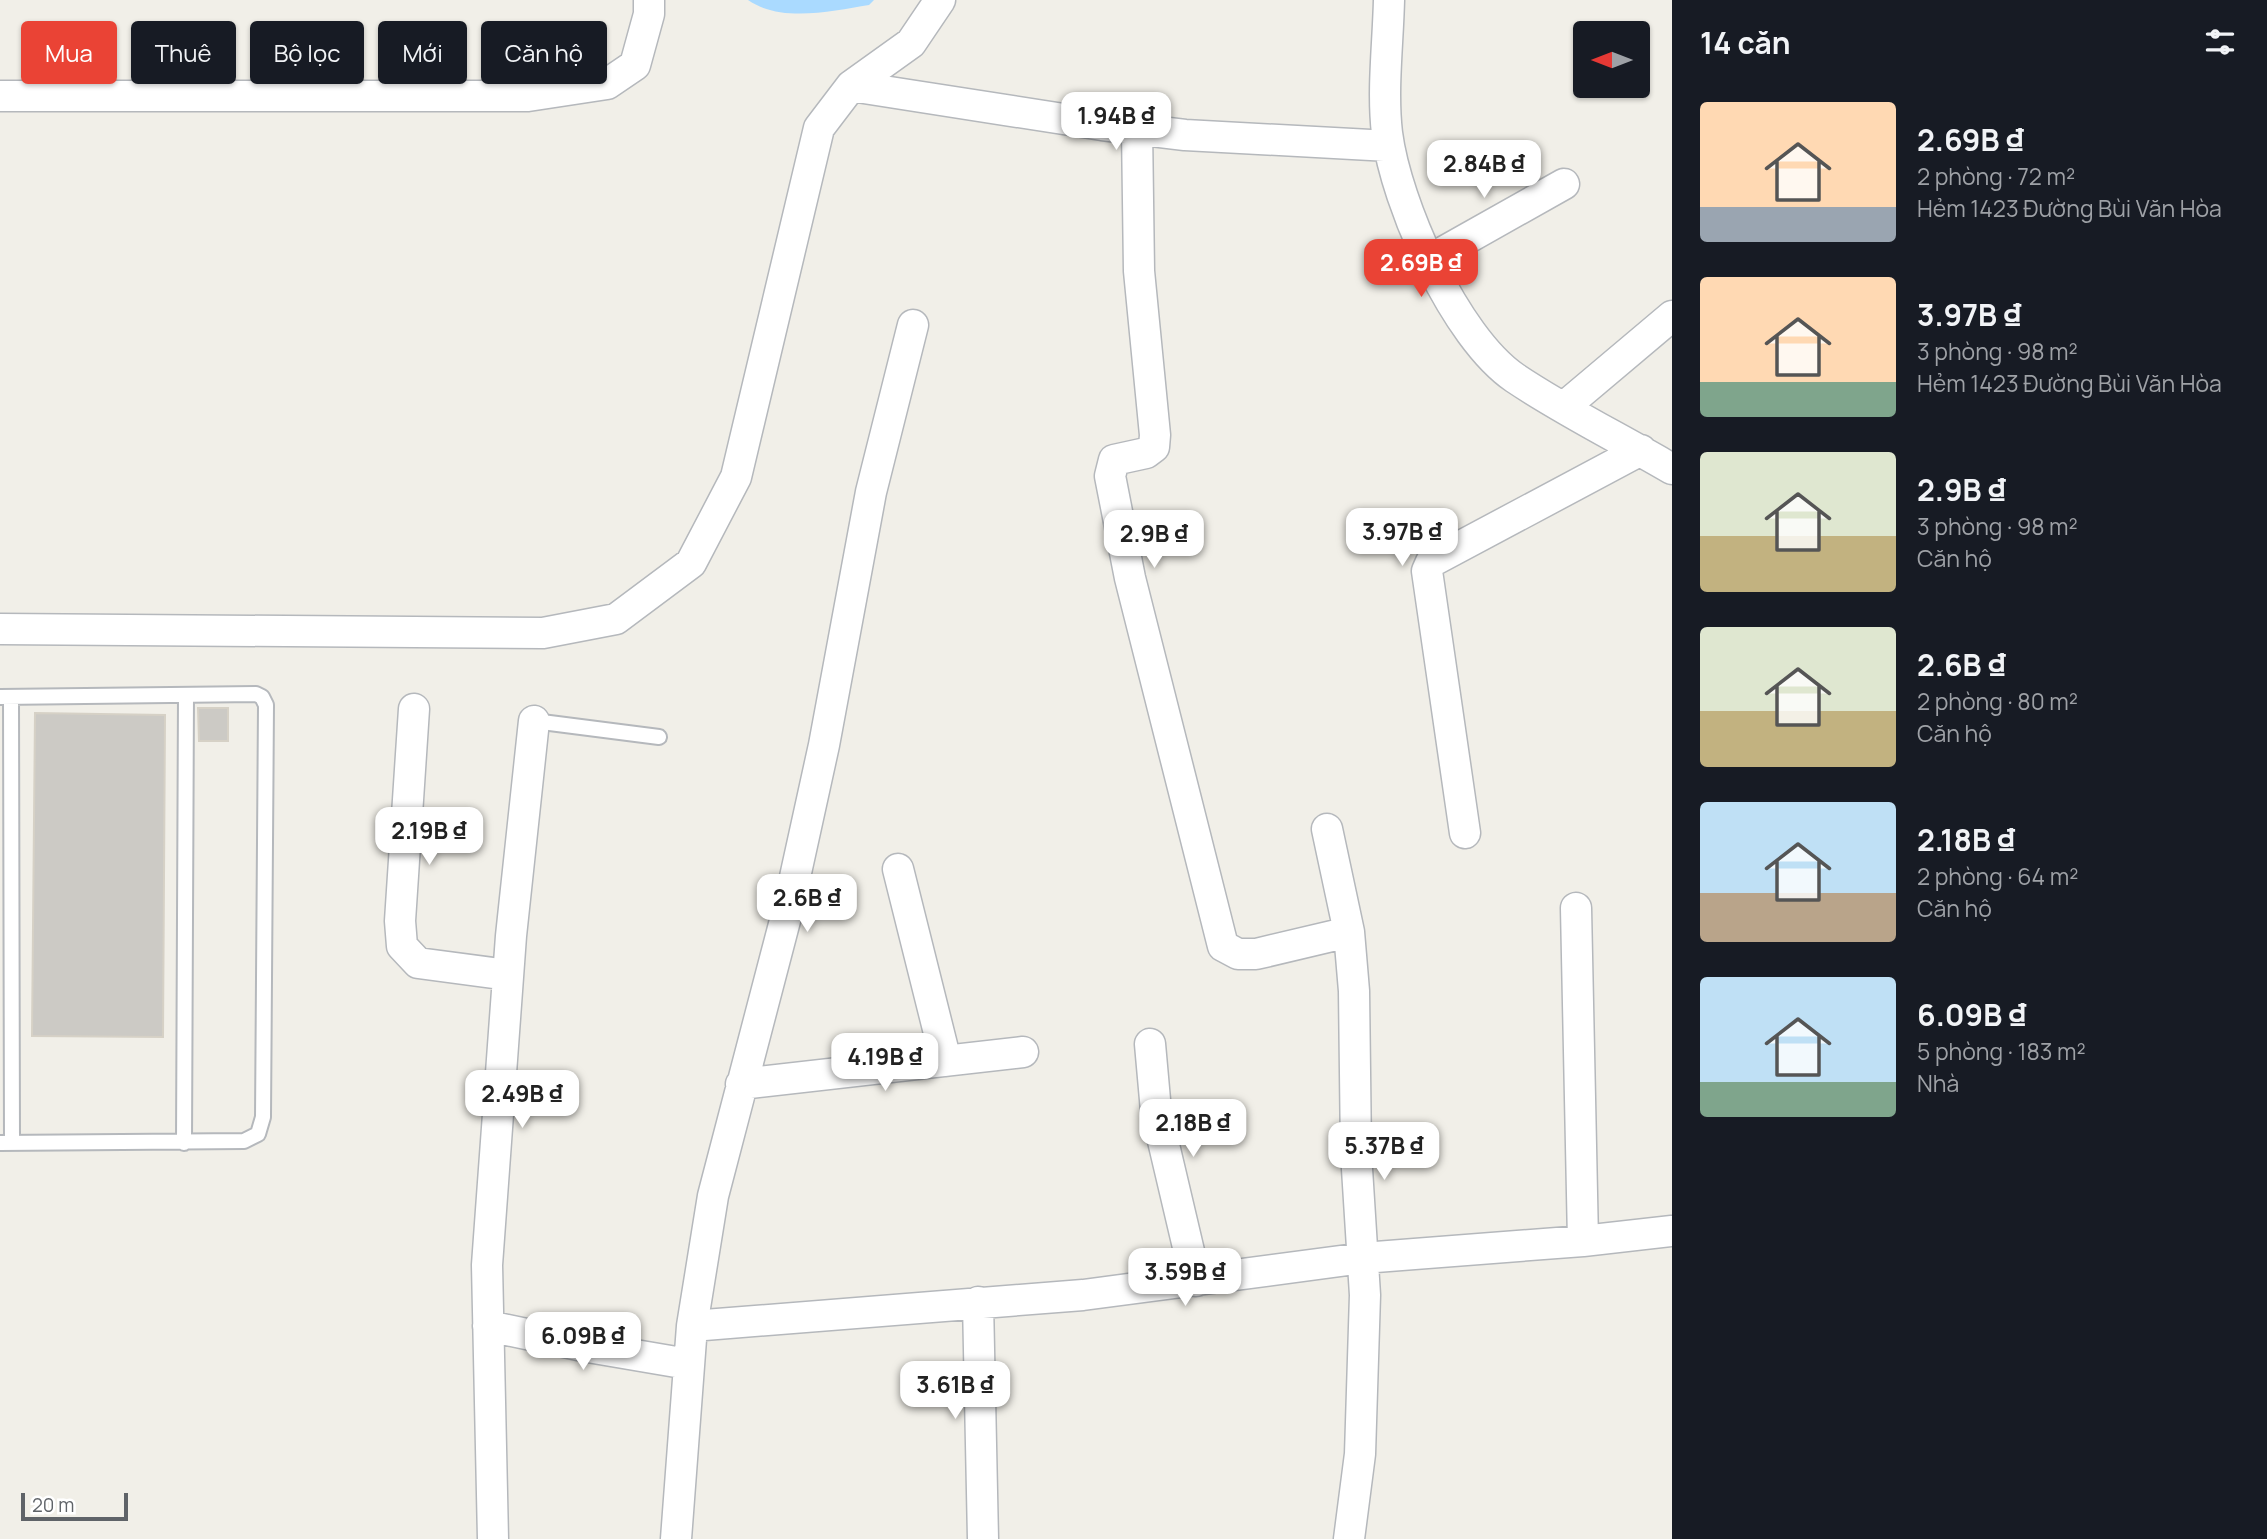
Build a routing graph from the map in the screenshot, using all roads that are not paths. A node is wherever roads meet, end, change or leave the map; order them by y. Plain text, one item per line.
1 (649, 0) edge
2 (940, 0) edge
3 (1389, 0) edge
4 (851, 86) junction
5 (0, 96) edge
6 (1137, 129) junction
7 (1389, 146) junction
8 (1564, 184) dead end
9 (1429, 260) junction
10 (1672, 316) edge
11 (913, 325) dead end
12 (1564, 407) junction
13 (1641, 450) junction
14 (1672, 469) edge
15 (0, 629) edge
16 (186, 695) junction
17 (6, 697) edge
18 (414, 709) dead end
19 (534, 721) joint
20 (659, 737) dead end
21 (1327, 829) dead end
22 (1465, 833) dead end
23 (898, 869) dead end
24 (1576, 908) dead end
25 (1349, 932) junction
26 (508, 975) junction
27 (1150, 1044) dead end
28 (1023, 1052) dead end
29 (946, 1061) junction
30 (741, 1084) junction
31 (6, 1143) edge
32 (184, 1143) junction
33 (1672, 1231) edge
34 (1583, 1241) junction
35 (1363, 1258) junction
36 (1196, 1281) junction
37 (978, 1302) junction
38 (488, 1326) junction
39 (692, 1326) junction
40 (688, 1364) junction
41 (493, 1539) edge
42 (676, 1539) edge
43 (983, 1539) edge
44 (1349, 1539) edge

1 - 5 street
2 - 4 street
3 - 7 street
4 - 6 street
4 - 15 street
6 - 7 street
6 - 25 street
7 - 9 street
8 - 9 street
9 - 12 street
10 - 12 street
11 - 30 street
12 - 13 street
13 - 14 street
13 - 22 street
16 - 17 lane
16 - 32 lane
16 - 32 lane
17 - 31 lane
18 - 26 street
19 - 20 lane
19 - 26 street
21 - 25 street
23 - 29 street
24 - 34 street
25 - 35 street
26 - 38 street
27 - 36 street
28 - 29 street
29 - 30 street
30 - 39 street
31 - 32 lane
33 - 34 street
34 - 35 street
35 - 36 street
35 - 44 street
36 - 37 street
37 - 39 street
37 - 43 street
38 - 40 street
38 - 41 street
39 - 40 street
40 - 42 street

